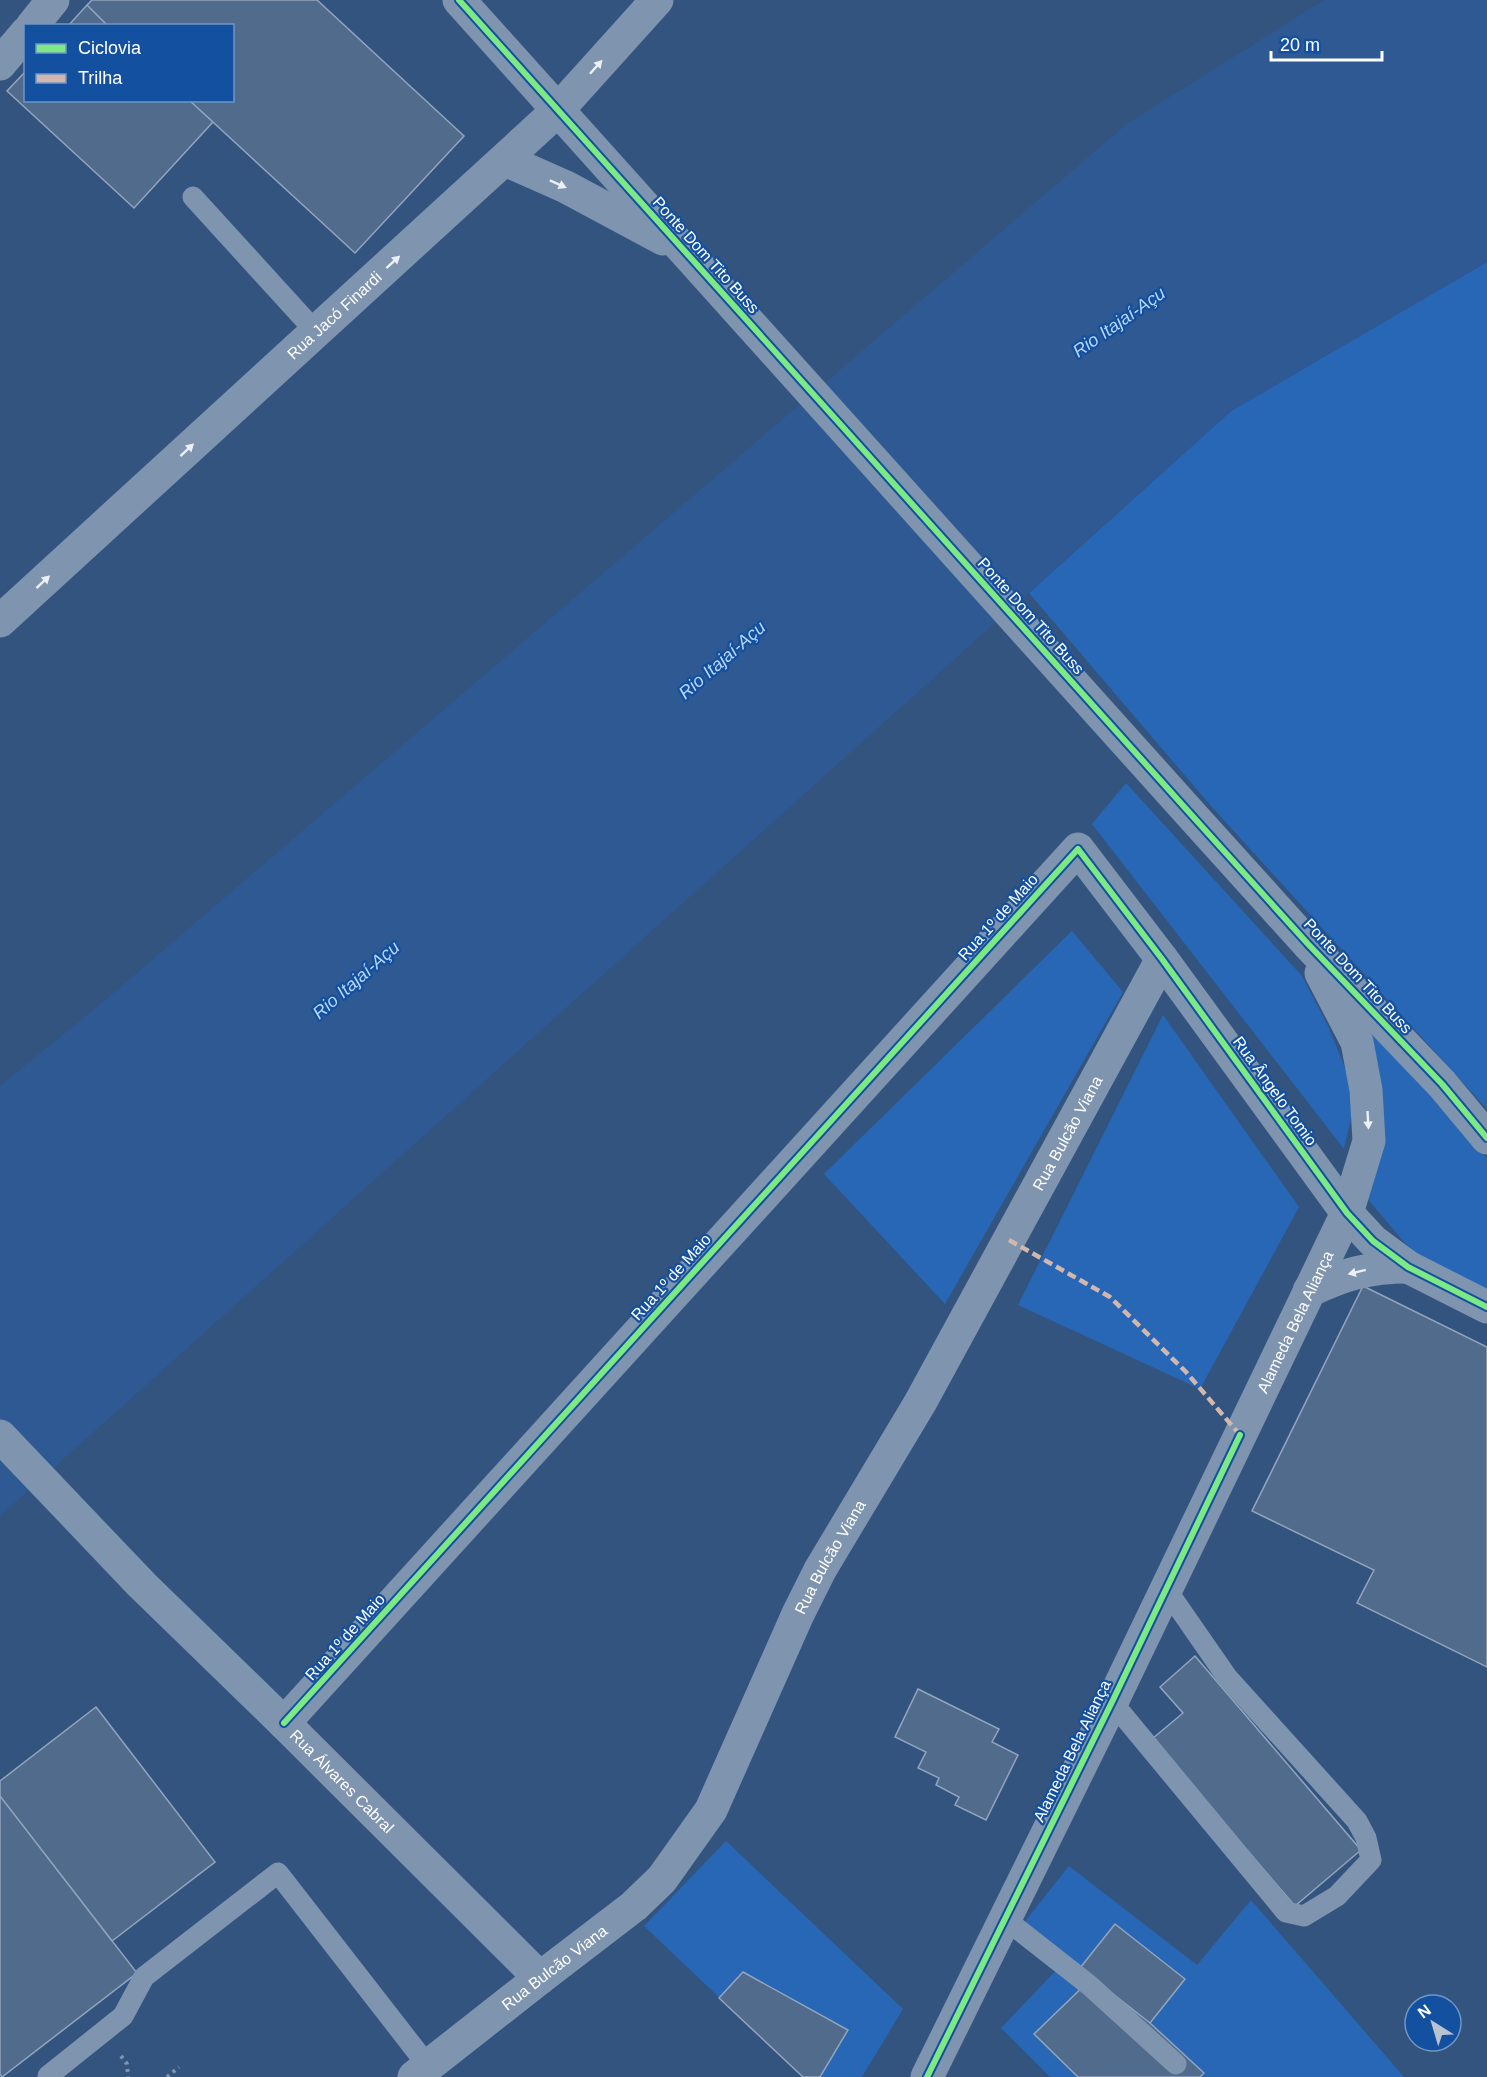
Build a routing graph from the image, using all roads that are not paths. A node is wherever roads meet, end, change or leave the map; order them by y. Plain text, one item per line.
1 (53, 0) edge
2 (459, 0) edge
3 (657, 0) edge
4 (34, 24) edge
5 (24, 35) edge
6 (0, 64) edge
7 (557, 111) junction
8 (505, 160) junction
9 (193, 197) dead end
10 (683, 250) junction
11 (316, 332) junction
12 (0, 621) edge
13 (1078, 849) joint
14 (1308, 944) junction
15 (1162, 959) junction
16 (1487, 1138) edge
17 (1347, 1213) junction
18 (1408, 1267) junction
19 (1309, 1291) junction
20 (1487, 1306) edge
21 (0, 1436) edge
22 (1166, 1589) junction
23 (1112, 1702) junction
24 (285, 1723) junction
25 (1005, 1919) junction
26 (540, 1978) junction
27 (1176, 2064) dead end
28 (421, 2071) edge
29 (49, 2077) edge
30 (927, 2077) edge

1 - 4 street
2 - 7 street, Ponte Dom Tito Buss
7 -> 3 street, Rua Jacó Finardi
5 - 6 street
7 - 8 street, Rua Jacó Finardi
7 - 10 street, Ponte Dom Tito Buss
8 -> 10 street, Ponte Dom Tito Buss
11 -> 8 street, Rua Jacó Finardi
9 - 11 lane
10 - 14 street, Ponte Dom Tito Buss
12 -> 11 street, Rua Jacó Finardi
13 - 15 street, Rua Ângelo Tomio
13 - 24 street, Rua 1º de Maio
14 - 16 street, Ponte Dom Tito Buss
14 -> 17 street, Ponte Dom Tito Buss
15 - 17 street, Rua Ângelo Tomio
15 - 26 street, Rua Bulcão Viana
17 - 18 street, Rua Ângelo Tomio
17 - 19 street, Alameda Bela Aliança
18 -> 19 street
18 - 20 street, Rua Ângelo Tomio
19 - 22 street, Alameda Bela Aliança
21 - 24 street, Rua Álvares Cabral
22 - 23 street, Alameda Bela Aliança
22 - 23 lane
23 - 25 street, Alameda Bela Aliança
24 - 26 street, Rua Álvares Cabral
25 - 27 lane
25 - 30 street, Alameda Bela Aliança
26 - 28 street, Rua Bulcão Viana
28 - 29 lane

